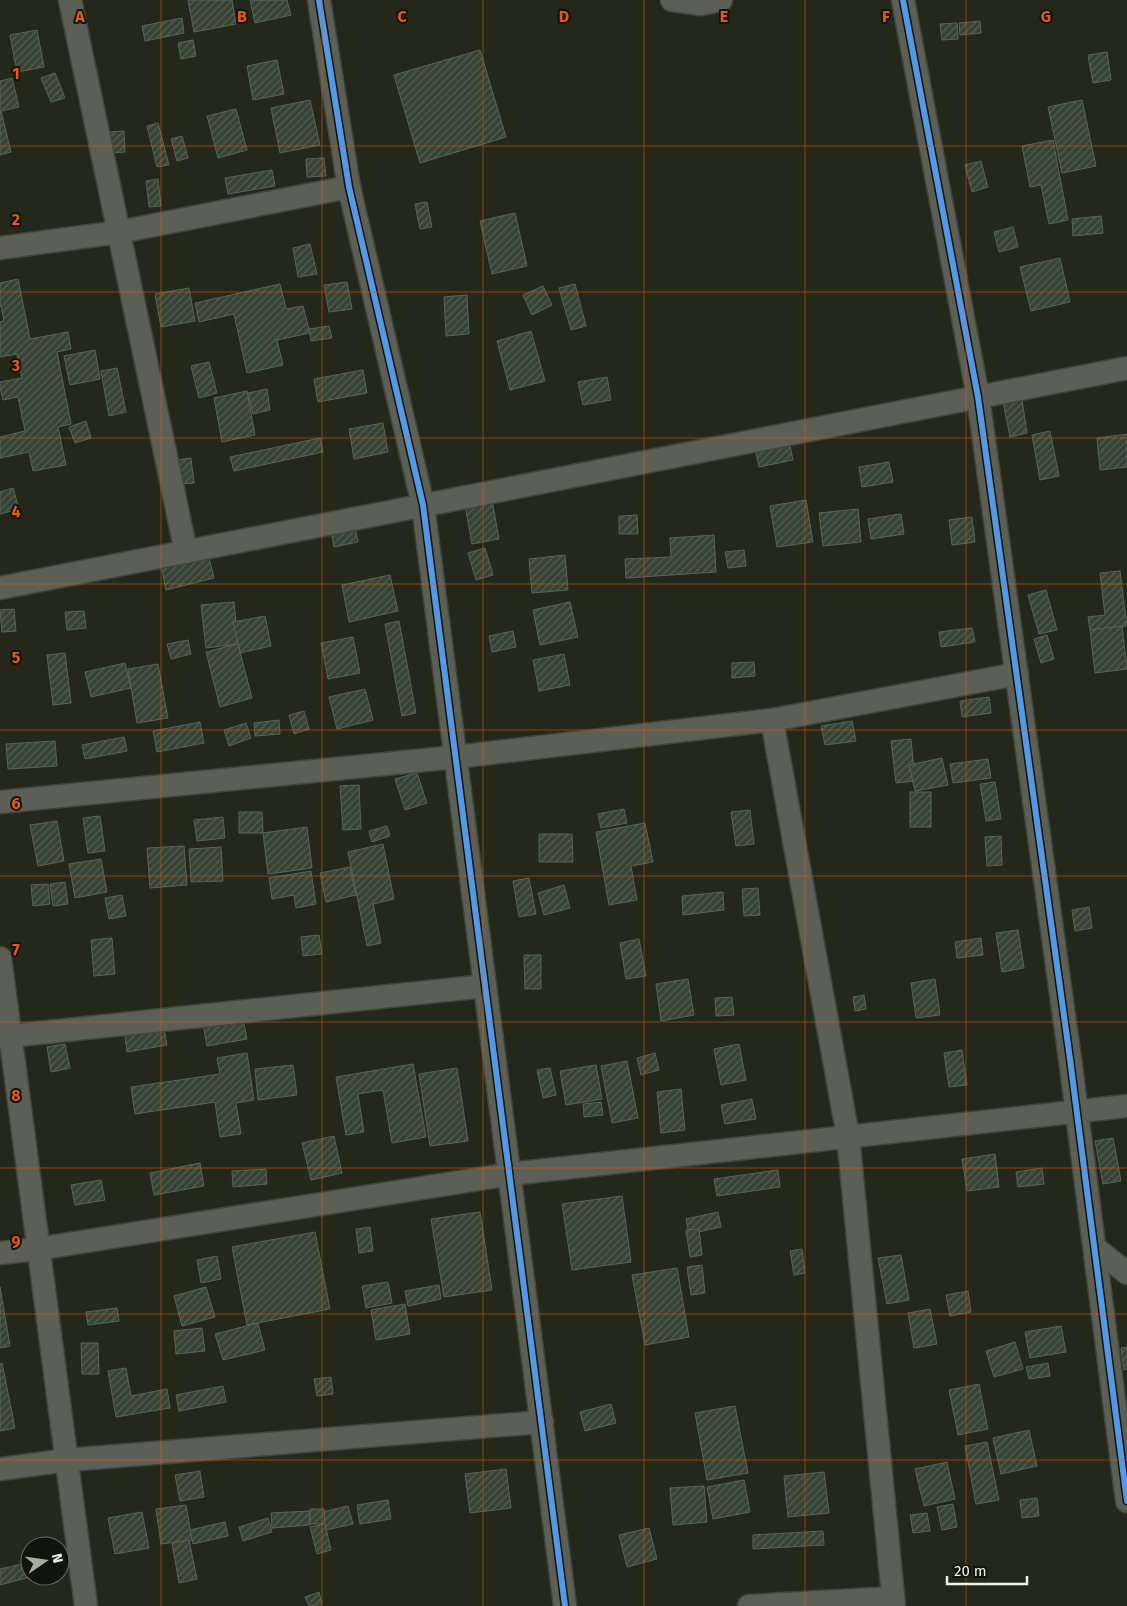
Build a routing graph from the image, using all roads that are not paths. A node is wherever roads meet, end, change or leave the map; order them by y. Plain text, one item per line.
1 (70, 0) edge
2 (319, 0) edge
3 (672, 0) edge
4 (721, 0) edge
5 (904, 0) edge
6 (349, 187) junction
7 (119, 232) junction
8 (0, 248) edge
9 (1127, 368) edge
10 (978, 397) junction
11 (422, 506) junction
12 (186, 552) junction
13 (0, 588) edge
14 (1017, 674) junction
15 (772, 720) junction
16 (456, 757) junction
17 (0, 802) edge
18 (0, 958) edge
19 (485, 986) junction
20 (5, 1036) edge
21 (1127, 1106) edge
22 (1077, 1111) junction
23 (848, 1136) junction
24 (510, 1174) junction
25 (1095, 1248) junction
26 (37, 1249) junction
27 (0, 1253) edge
28 (1127, 1273) edge
29 (542, 1422) junction
30 (67, 1460) junction
31 (0, 1469) edge
32 (1127, 1501) edge
33 (894, 1602) edge
34 (86, 1606) edge
35 (565, 1606) edge
36 (749, 1606) edge

1 - 7 street
2 - 6 street
3 - 4 street
5 - 10 street
6 - 7 street
6 - 11 street
7 - 8 street
7 - 12 street
9 - 10 street
10 - 11 street
10 - 14 street
11 - 12 street
11 - 16 street
12 - 13 street
14 - 15 street
14 - 22 street
15 - 16 street
15 - 23 street
16 - 17 street
16 - 19 street
18 - 20 street
19 - 20 street
19 - 24 street
20 - 26 street
21 - 22 street
22 - 23 street
22 - 25 street
23 - 24 street
23 - 33 street
24 - 26 street
24 - 29 street
25 - 28 street
25 - 32 street
26 - 27 street
26 - 30 street
29 - 30 street
29 - 35 street
30 - 31 street
30 - 34 street
33 - 36 street

